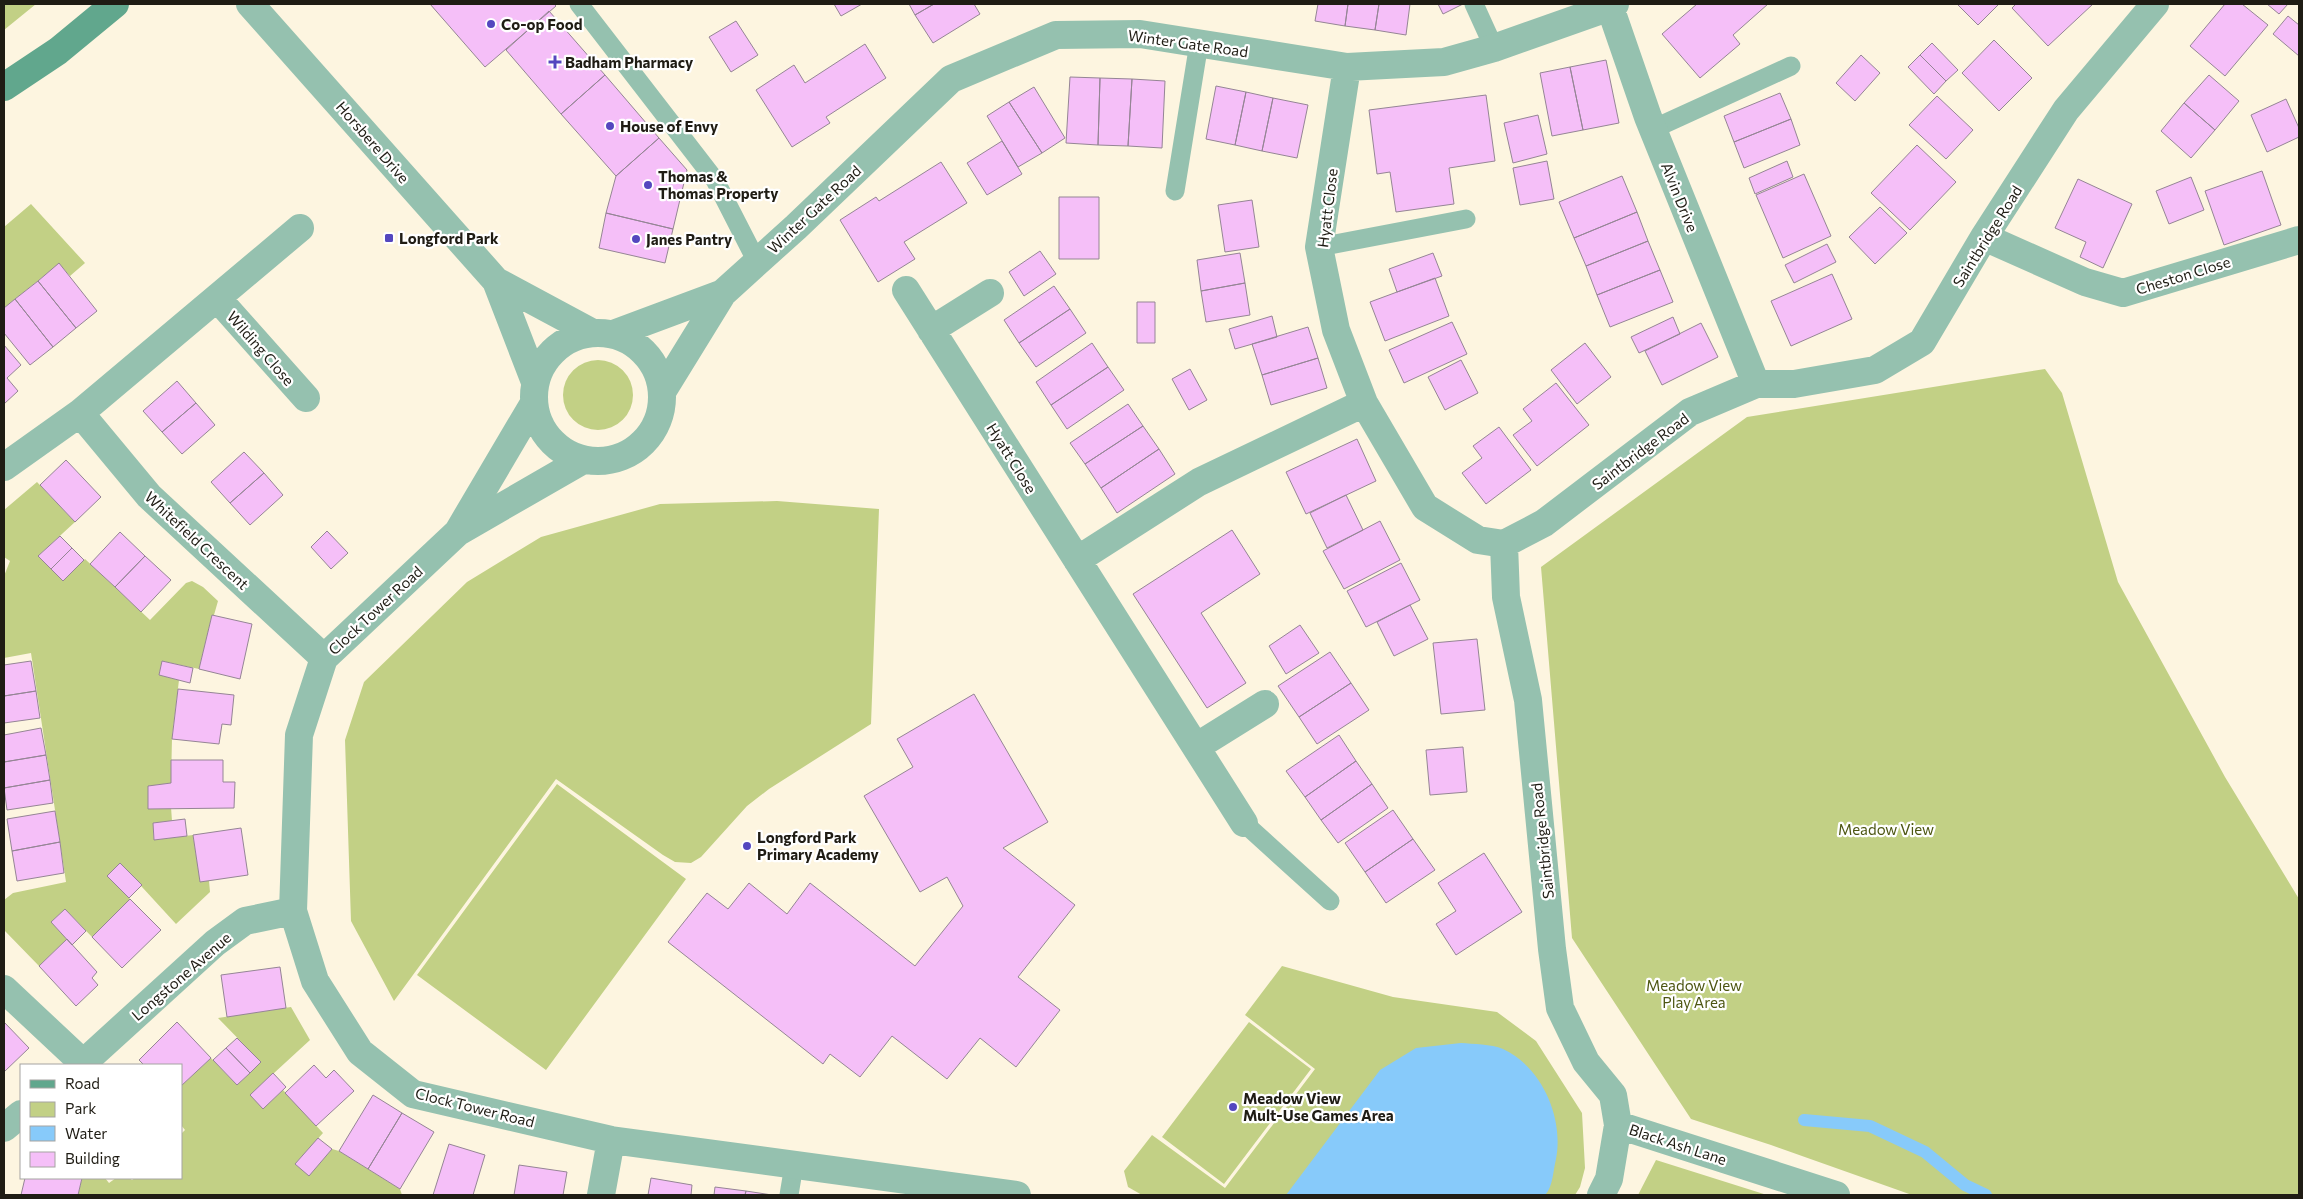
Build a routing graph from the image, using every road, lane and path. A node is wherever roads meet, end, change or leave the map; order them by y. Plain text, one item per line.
1 (114, 4) edge
2 (250, 4) edge
3 (579, 4) edge
4 (1474, 4) edge
5 (2155, 4) edge
6 (1612, 6) edge
7 (1199, 43) junction
8 (1494, 48) junction
9 (1791, 66) dead end
10 (1347, 68) junction
11 (4, 87) edge
12 (1653, 129) junction
13 (1175, 191) dead end
14 (1466, 219) dead end
15 (300, 228) dead end
16 (1984, 237) junction
17 (2299, 240) edge
18 (1319, 247) junction
19 (757, 262) junction
20 (496, 281) junction
21 (906, 290) dead end
22 (722, 293) junction
23 (990, 293) dead end
24 (217, 298) junction
25 (931, 330) junction
26 (603, 333) junction
27 (1756, 384) junction
28 (534, 392) junction
29 (662, 392) junction
30 (306, 398) dead end
31 (1364, 403) junction
32 (80, 413) junction
33 (583, 460) junction
34 (4, 467) edge
35 (458, 532) junction
36 (1504, 544) junction
37 (1077, 560) junction
38 (324, 658) junction
39 (1265, 704) dead end
40 (1196, 747) junction
41 (1244, 823) joint
42 (1330, 901) dead end
43 (293, 911) junction
44 (4, 989) edge
45 (1560, 1008) joint
46 (82, 1064) edge
47 (20, 1115) edge
48 (1618, 1125) junction
49 (4, 1128) edge
50 (611, 1140) junction
51 (794, 1165) junction
52 (936, 1190) edge
53 (602, 1195) edge
54 (789, 1195) edge
55 (1017, 1195) edge
56 (1602, 1195) edge
57 (1836, 1195) edge

1 - 11 street
2 - 20 street, Horsbere Drive
3 - 19 lane
4 - 8 lane
5 - 16 street, Saintbridge Road
6 - 8 street, Winter Gate Road
6 - 12 street, Alvin Drive
7 - 10 street, Winter Gate Road
7 - 13 lane
7 - 19 street, Winter Gate Road
8 - 10 street, Winter Gate Road
9 - 12 lane
10 - 18 street, Hyatt Close
12 - 27 street, Alvin Drive
14 - 18 lane
15 - 24 street, Wilding Close
16 - 17 street, Cheston Close
16 - 27 street, Saintbridge Road
18 - 31 street, Hyatt Close
19 - 22 street, Winter Gate Road
20 - 26 street, Horsbere Drive
20 - 28 street, Horsbere Drive
21 - 25 street, Hyatt Close
22 - 26 street, Winter Gate Road
22 - 29 street, Winter Gate Road
23 - 25 street
24 - 30 street, Wilding Close
24 - 32 street, Wilding Close
25 - 37 street, Hyatt Close
26 - 28 street
26 - 29 street
27 - 36 street, Saintbridge Road
28 - 33 street
28 - 35 street, Clock Tower Road
29 - 33 street
31 - 36 street, Hyatt Close
31 - 37 street
32 - 34 street
32 - 38 street, Whitefield Crescent
33 - 35 street, Clock Tower Road
35 - 38 street, Clock Tower Road
36 - 45 street, Saintbridge Road
37 - 40 street, Hyatt Close
38 - 43 street, Clock Tower Road
39 - 40 street
40 - 41 street, Hyatt Close
41 - 42 lane
43 - 46 street, Longstone Avenue
43 - 50 street, Clock Tower Road
44 - 46 street
45 - 48 street, Black Ash Lane
47 - 49 street
48 - 56 street
48 - 57 street, Black Ash Lane
50 - 51 street, Clock Tower Road
50 - 53 street
51 - 52 street, Clock Tower Road
51 - 54 lane
52 - 55 street, Clock Tower Road

